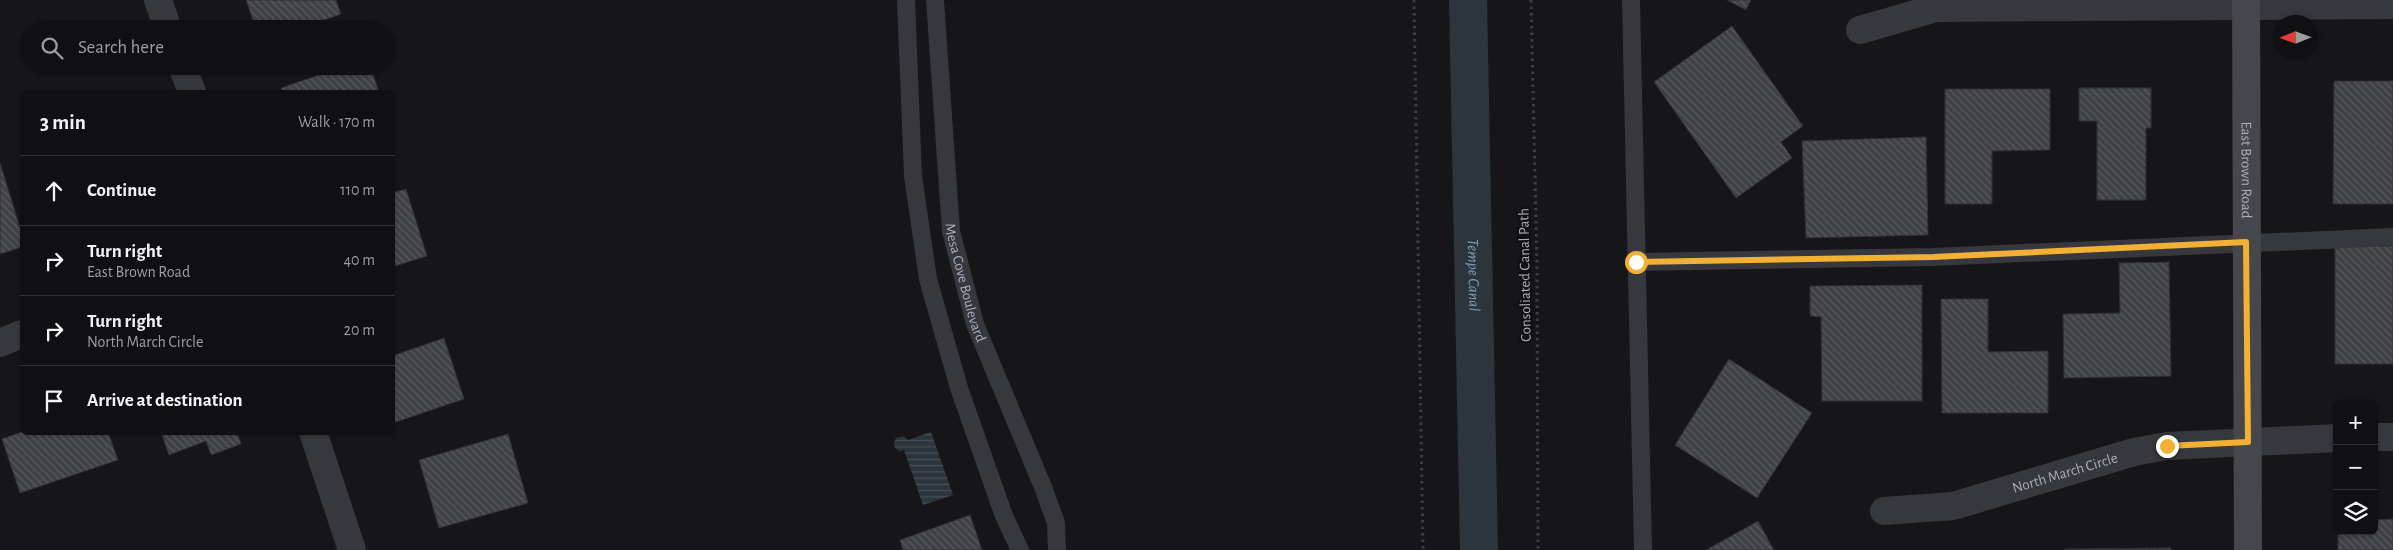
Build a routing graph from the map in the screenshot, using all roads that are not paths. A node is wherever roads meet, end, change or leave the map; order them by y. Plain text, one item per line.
1 (158, 0) edge
2 (906, 0) edge
3 (935, 0) edge
4 (1631, 0) edge
5 (2246, 4) edge
6 (2393, 5) edge
7 (165, 20) edge
8 (1860, 30) dead end
9 (185, 75) edge
10 (191, 90) edge
11 (2393, 237) edge
12 (2246, 242) junction
13 (1636, 262) junction
14 (20, 335) edge
15 (0, 343) edge
16 (314, 435) edge
17 (2378, 437) edge
18 (2393, 437) edge
19 (2333, 438) edge
20 (2248, 442) junction
21 (1884, 511) dead end
22 (352, 550) edge
23 (1020, 550) edge
24 (1057, 550) edge
25 (1643, 550) edge
26 (2248, 550) edge

1 - 7 street
2 - 23 lane
3 - 24 lane, Mesa Cove Boulevard
4 - 13 lane
5 - 6 street
5 - 8 street
5 - 12 main road, East Brown Road
9 - 10 street
11 - 12 lane
12 - 13 lane
12 - 20 main road, East Brown Road
13 - 25 lane
14 - 15 street
16 - 22 street
17 - 18 street
19 - 20 street, North March Circle
20 - 21 street, North March Circle
20 - 26 main road, East Brown Road

